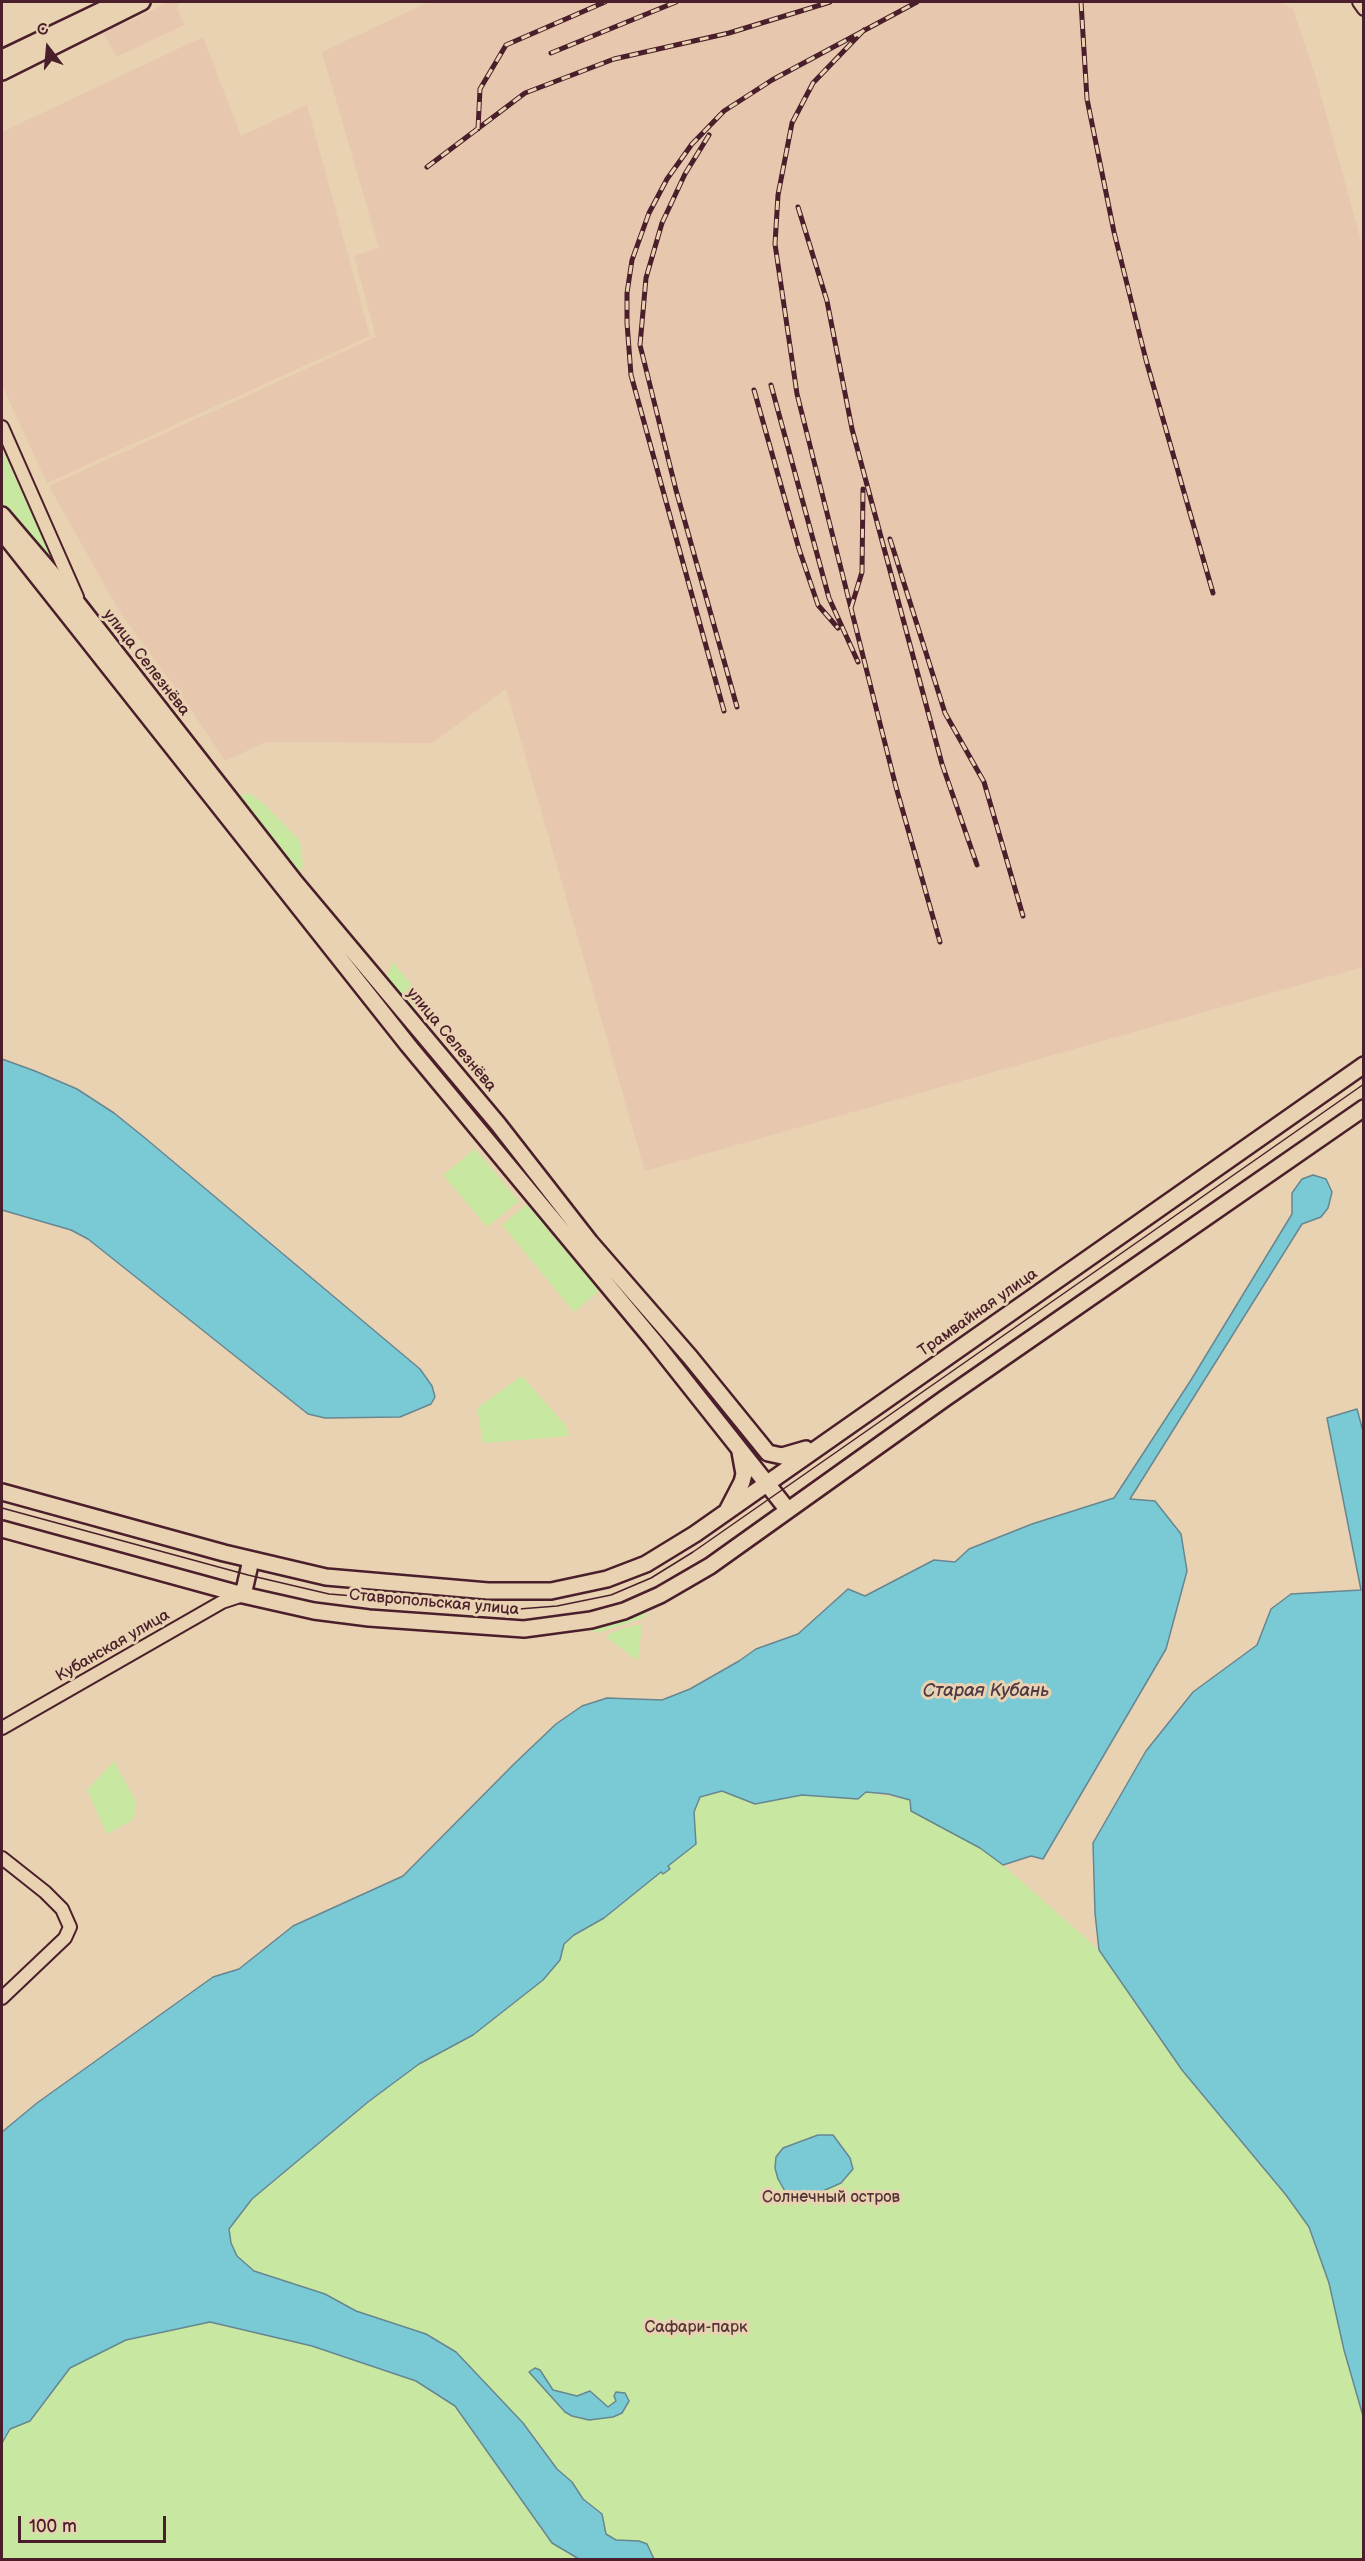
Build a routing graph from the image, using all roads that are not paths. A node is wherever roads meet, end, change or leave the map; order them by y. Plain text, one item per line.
1 (118, 2) edge
2 (142, 2) edge
3 (1359, 2) edge
4 (1363, 8) edge
5 (2, 58) edge
6 (2, 72) edge
7 (2, 427) edge
8 (2, 515) edge
9 (2, 531) edge
10 (55, 567) junction
11 (78, 604) junction
12 (78, 626) junction
13 (1364, 1065) edge
14 (1364, 1108) edge
15 (820, 1444) junction
16 (739, 1447) junction
17 (766, 1483) junction
18 (2, 1492) edge
19 (787, 1509) junction
20 (727, 1511) junction
21 (2, 1529) edge
22 (251, 1560) junction
23 (608, 1579) joint
24 (243, 1595) junction
25 (2, 1728) edge
26 (2, 1858) edge
27 (2, 1998) edge

1 - 5 main road
2 - 6 main road
3 - 4 street
7 - 10 street, улица Селезнёва
8 - 10 main road, улица Селезнёва
9 - 12 main road, улица Селезнёва
10 - 11 main road, улица Селезнёва
11 - 12 street, улица Селезнёва
11 - 15 main road, улица Селезнёва
12 - 16 main road, улица Селезнёва
13 - 15 main road, Трамвайная улица
14 - 19 main road
15 - 17 main road, Трамвайная улица
16 - 17 main road, улица Селезнёва
16 - 20 main road
17 - 19 main road, улица Селезнёва
17 - 20 main road, Трамвайная улица
18 - 22 main road, Ставропольская улица
19 - 24 main road, Ставропольская улица
20 - 23 main road, Трамвайная улица
21 - 24 main road, Ставропольская улица
22 - 23 main road, Ставропольская улица
22 - 24 main road
24 - 25 street, Кубанская улица
26 - 27 street

